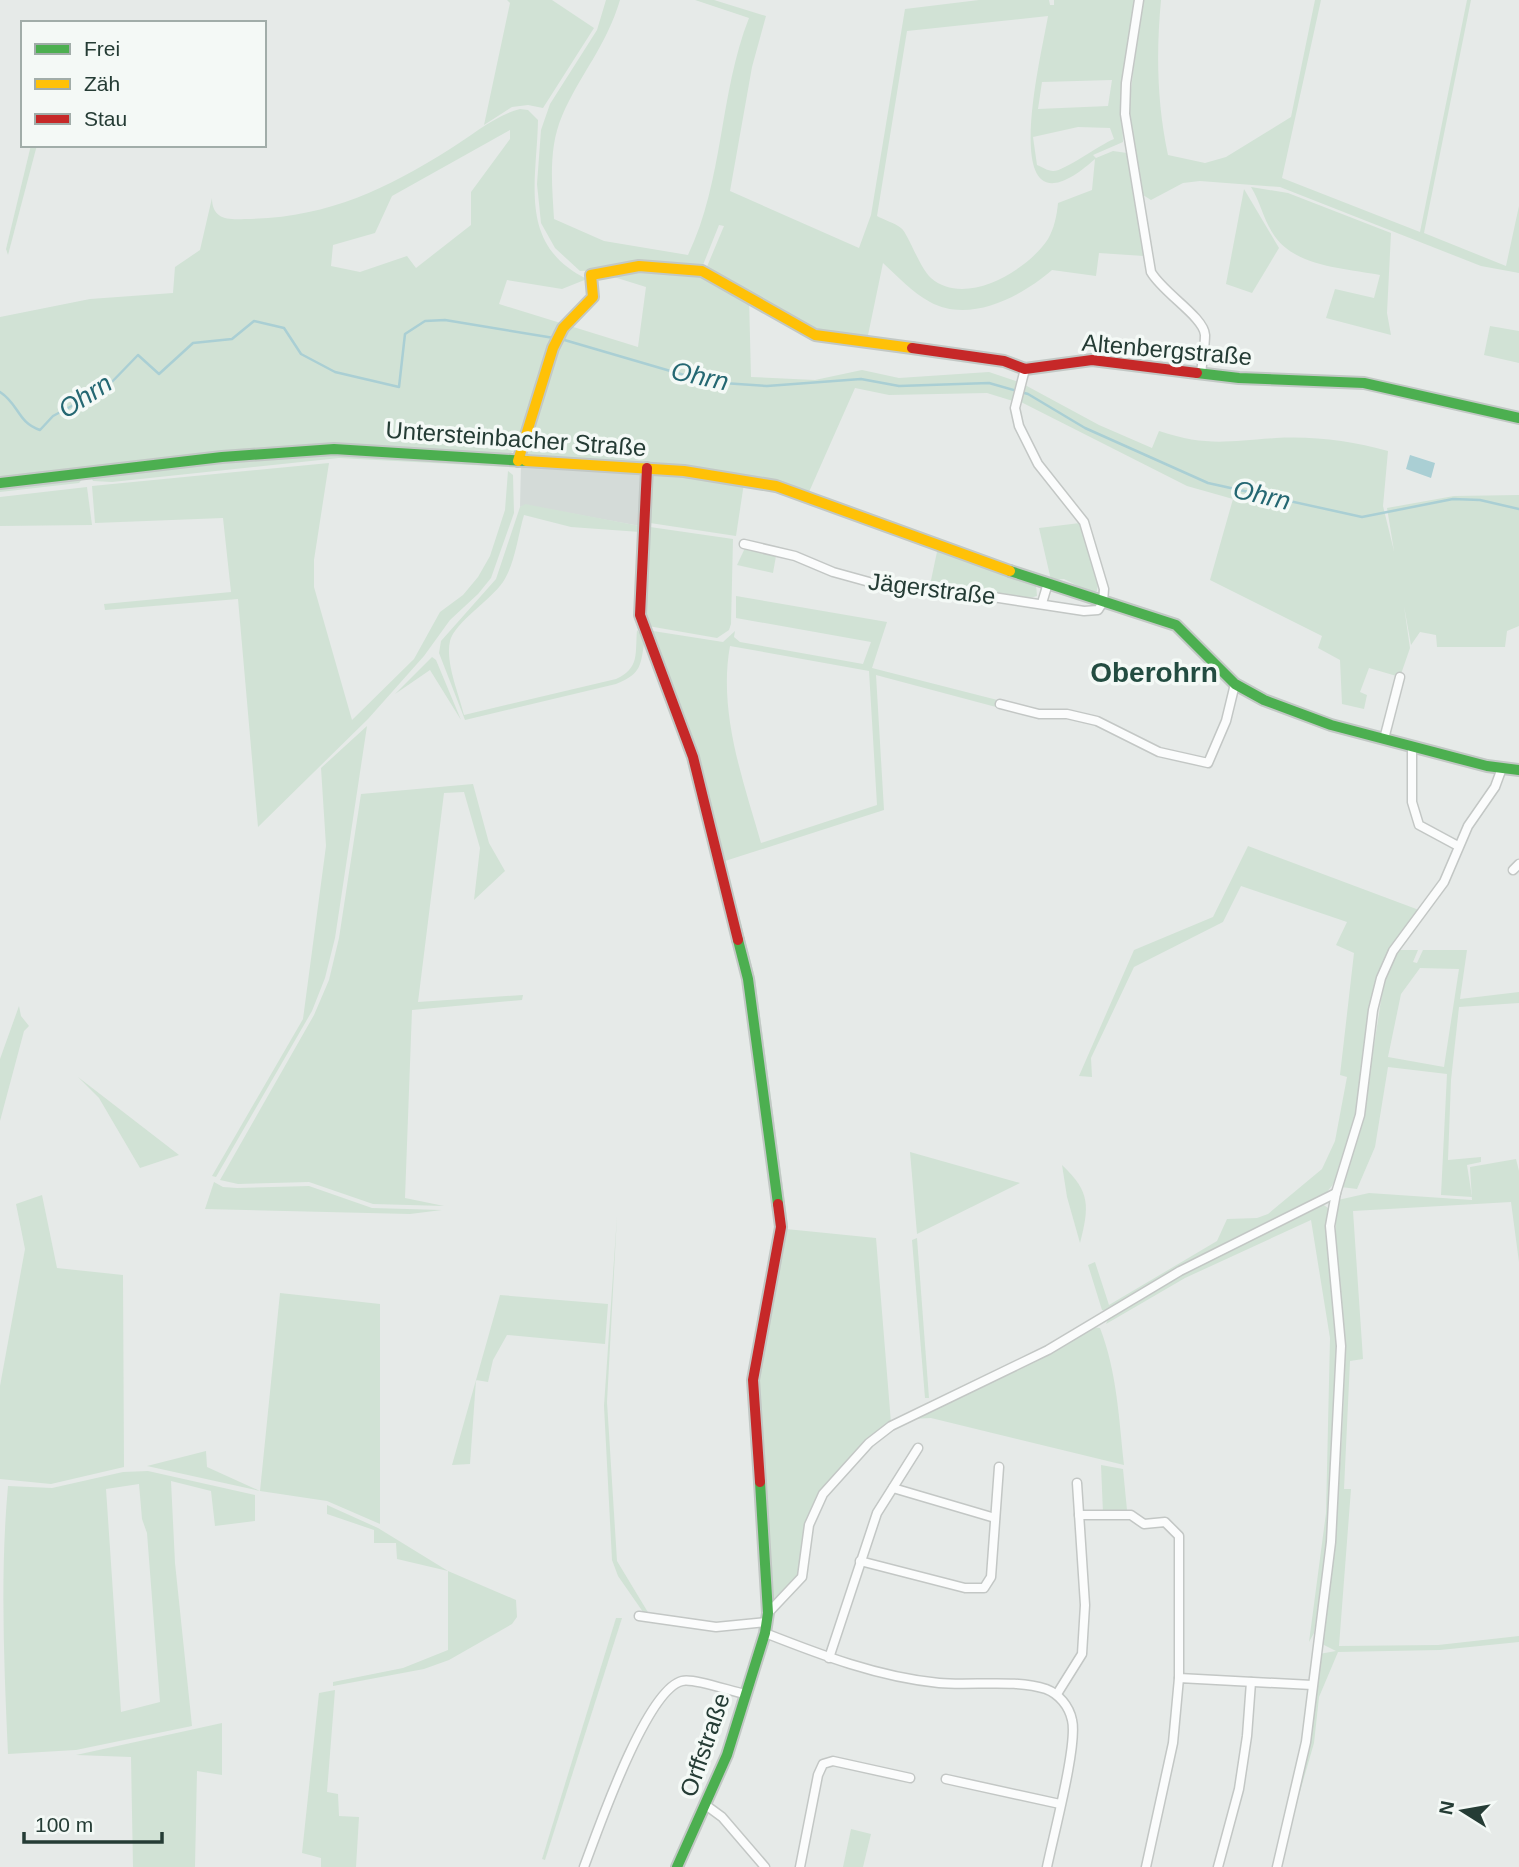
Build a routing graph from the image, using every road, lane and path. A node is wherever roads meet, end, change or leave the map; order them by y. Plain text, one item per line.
1 (1139, 0) edge
2 (1025, 369) junction
3 (1201, 374) junction
4 (1519, 418) edge
5 (518, 460) junction
6 (647, 468) junction
7 (0, 483) edge
8 (744, 544) dead end
9 (1048, 583) junction
10 (1103, 602) junction
11 (1042, 603) junction
12 (1400, 677) dead end
13 (1235, 684) junction
14 (1000, 704) dead end
15 (1384, 739) junction
16 (1412, 747) junction
17 (1502, 768) junction
18 (1519, 770) edge
19 (1458, 846) junction
20 (1336, 1193) junction
21 (918, 1448) dead end
22 (999, 1466) dead end
23 (1077, 1483) dead end
24 (893, 1488) junction
25 (1079, 1516) junction
26 (995, 1518) junction
27 (860, 1561) junction
28 (639, 1616) dead end
29 (766, 1623) junction
30 (829, 1658) junction
31 (1180, 1678) junction
32 (1251, 1682) junction
33 (1312, 1685) junction
34 (745, 1694) junction
35 (1057, 1695) junction
36 (910, 1778) dead end
37 (946, 1779) dead end
38 (1060, 1804) junction
39 (707, 1806) junction
40 (584, 1867) edge
41 (677, 1867) edge
42 (765, 1867) edge
43 (800, 1867) edge
44 (1047, 1867) edge
45 (1146, 1867) edge
46 (1218, 1867) edge
47 (1277, 1867) edge

1 - 3 street
2 - 3 street, Altenbergstraße
2 - 5 street
2 - 10 street
3 - 4 street, Altenbergstraße
5 - 6 street, Untersteinbacher Straße
5 - 7 street, Untersteinbacher Straße
6 - 9 street, Untersteinbacher Straße
6 - 29 street
8 - 11 street, Jägerstraße
9 - 10 street, Untersteinbacher Straße
9 - 11 street
10 - 11 street, Jägerstraße
10 - 13 street, Untersteinbacher Straße
12 - 15 street
13 - 14 street
13 - 15 street, Untersteinbacher Straße
15 - 16 street, Untersteinbacher Straße
16 - 17 street, Untersteinbacher Straße
16 - 19 street
17 - 18 street, Untersteinbacher Straße
17 - 19 street
19 - 20 street
20 - 29 street
20 - 33 street
21 - 24 street
22 - 26 street
23 - 25 street
24 - 26 street
24 - 27 street
25 - 31 street
25 - 35 street
26 - 27 street
27 - 30 street
28 - 29 street
29 - 30 street
29 - 34 street, Orffstraße
30 - 35 street
31 - 32 street
31 - 45 street
32 - 33 street
32 - 46 street
33 - 47 street
34 - 39 street, Orffstraße
34 - 40 street
35 - 38 street
36 - 43 street
37 - 38 street
38 - 44 street
39 - 41 street, Orffstraße
39 - 42 street

